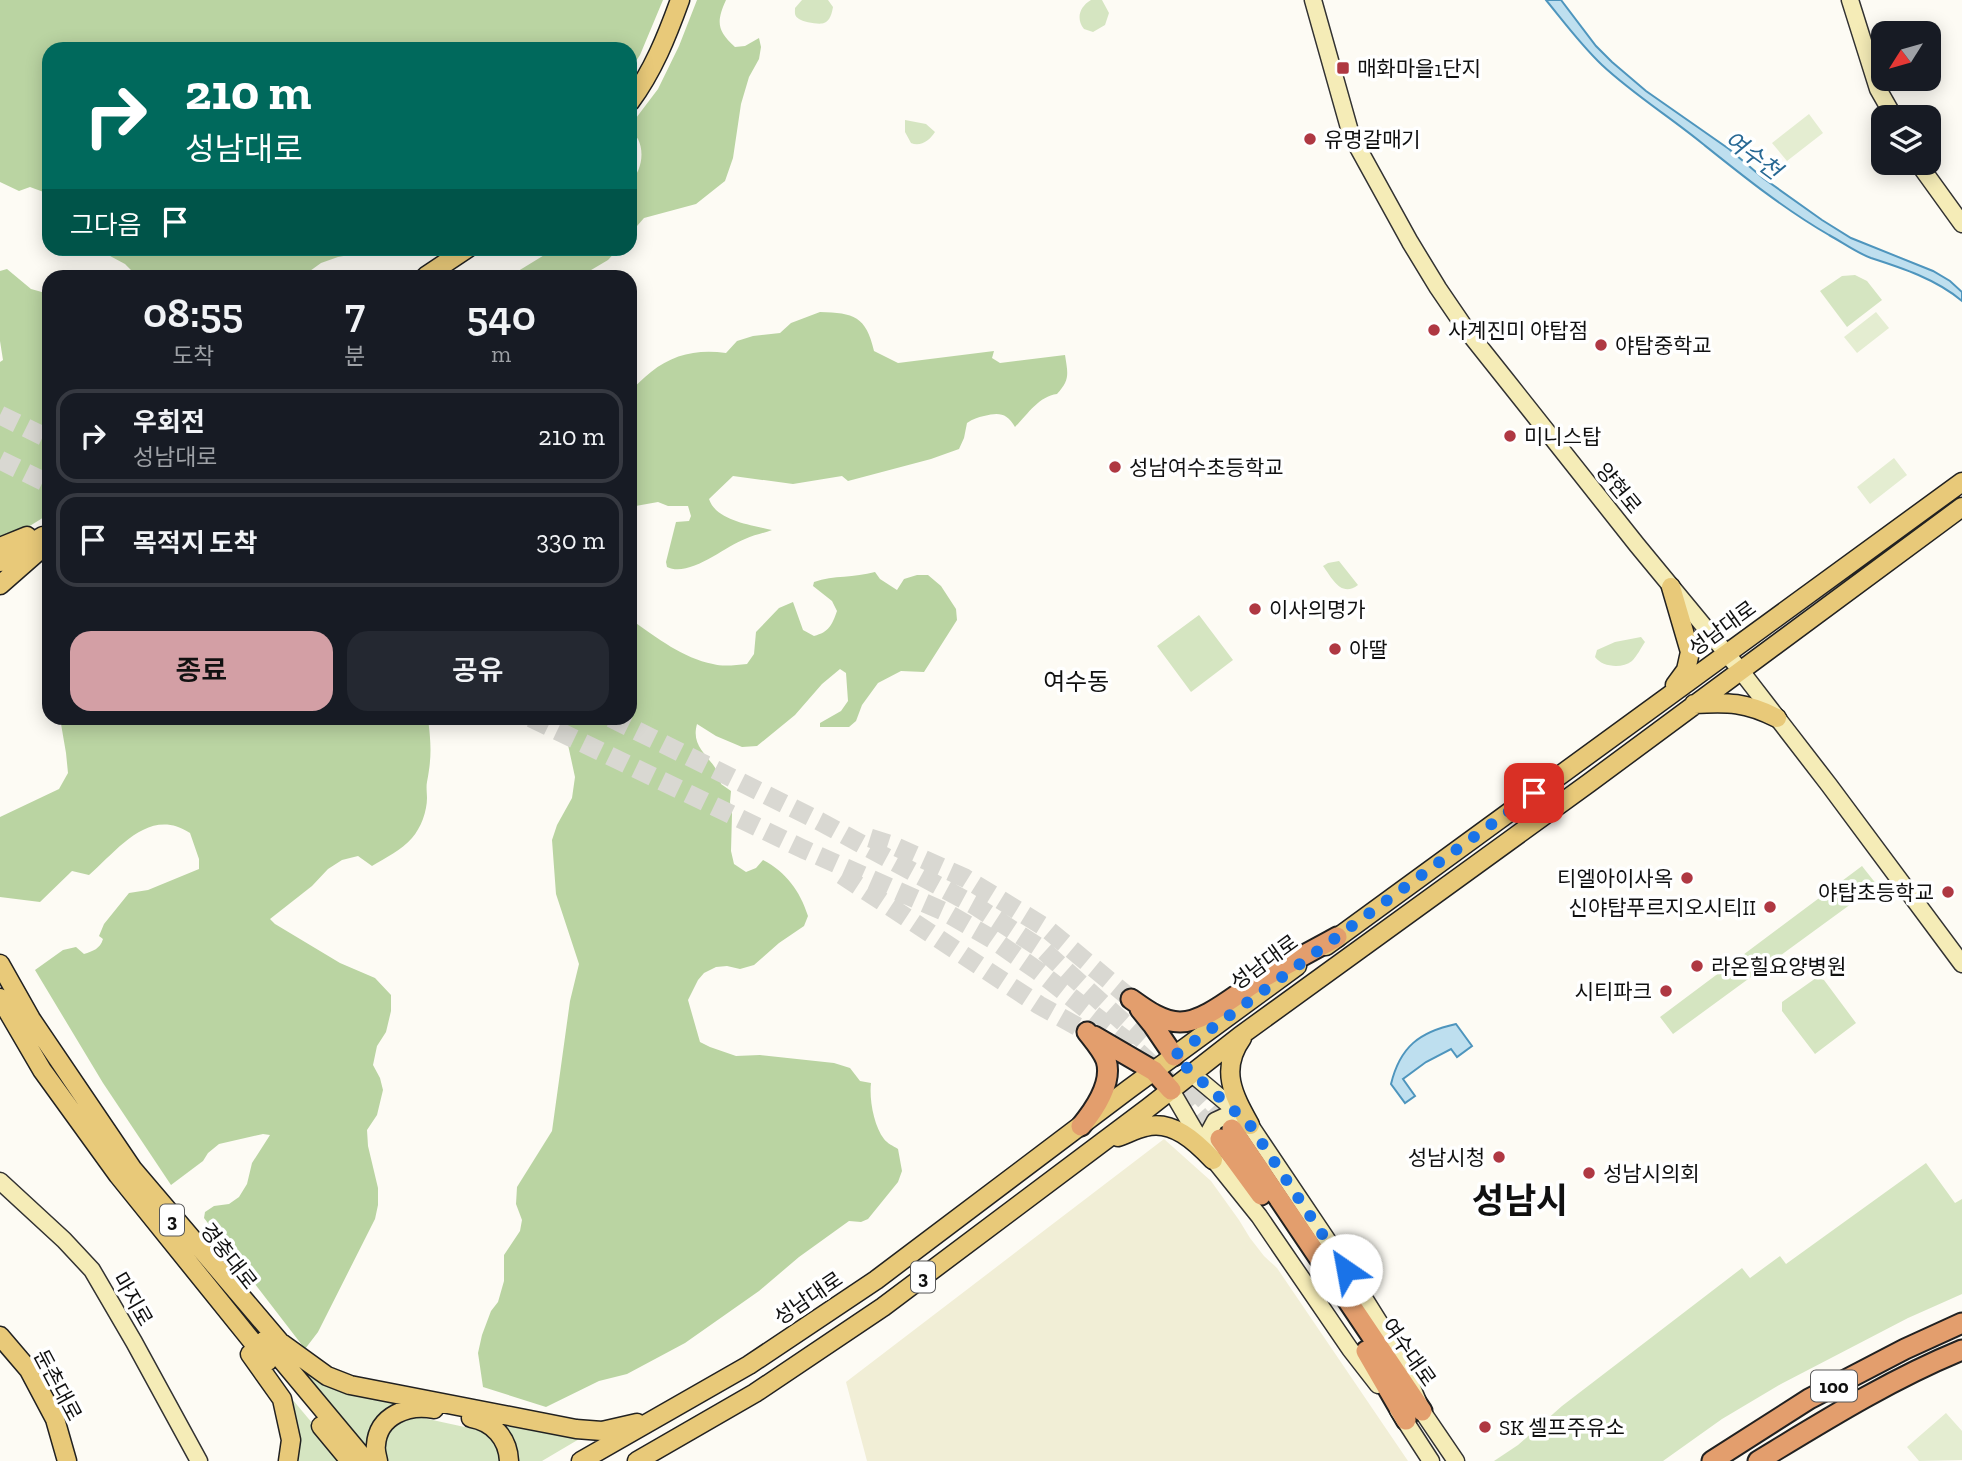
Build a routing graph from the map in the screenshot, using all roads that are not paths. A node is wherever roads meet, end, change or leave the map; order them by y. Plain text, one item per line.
1 (680, 0) edge
2 (1313, 0) edge
3 (1850, 0) edge
4 (637, 92) edge
5 (1887, 105) edge
6 (1927, 175) edge
7 (1962, 224) edge
8 (456, 256) edge
9 (435, 270) edge
10 (1962, 482) edge
11 (1962, 507) edge
12 (42, 529) edge
13 (42, 536) edge
14 (0, 547) edge
15 (42, 548) edge
16 (0, 562) edge
17 (0, 585) edge
18 (1671, 587) junction
19 (1727, 653) junction
20 (1741, 671) junction
21 (1668, 695) junction
22 (1694, 704) junction
23 (1777, 718) junction
24 (1338, 937) junction
25 (0, 964) edge
26 (1962, 964) edge
27 (0, 998) edge
28 (1251, 1028) junction
29 (1174, 1056) junction
30 (1154, 1071) junction
31 (1191, 1073) junction
32 (1171, 1090) junction
33 (1081, 1126) junction
34 (1234, 1131) junction
35 (1099, 1144) junction
36 (1213, 1160) junction
37 (131, 1167) junction
38 (0, 1181) edge
39 (173, 1245) junction
40 (1962, 1323) edge
41 (0, 1336) edge
42 (1962, 1349) edge
43 (670, 1412) junction
44 (1414, 1415) junction
45 (664, 1446) junction
46 (67, 1461) edge
47 (199, 1461) edge
48 (288, 1461) edge
49 (350, 1461) edge
50 (366, 1461) edge
51 (378, 1461) edge
52 (509, 1461) edge
53 (581, 1461) edge
54 (636, 1461) edge
55 (650, 1461) edge
56 (1431, 1461) edge
57 (1456, 1461) edge
58 (1712, 1461) edge
59 (1758, 1461) edge

1 - 4 main road
2 - 18 main road, 양현로
3 - 5 main road
6 - 7 main road
8 - 9 main road
10 - 19 main road, 성남대로
11 - 20 main road
12 - 14 main road
13 - 16 main road
15 - 17 main road
18 - 19 main road, 양현로
18 - 21 main road
19 - 20 main road, 양현로
19 - 21 main road, 성남대로
20 - 22 main road
20 - 23 main road, 양현로
21 - 24 main road, 성남대로
22 - 23 main road
22 - 28 main road
23 - 26 main road, 양현로
24 - 29 main road, 성남대로
24 - 29 highway
25 - 37 main road, 경충대로 / 3
27 - 39 main road, 경충대로 / 3
28 - 31 main road
28 - 34 main road
29 - 30 main road, 성남대로 / 3
29 - 31 main road
30 - 32 highway
30 - 33 main road, 성남대로 / 3
30 - 33 highway
31 - 32 main road, 3
31 - 34 main road
32 - 35 main road, 3
32 - 36 main road
33 - 43 main road, 성남대로 / 3
34 - 36 main road
34 - 44 highway, 여수대로
35 - 36 main road
35 - 45 main road, 3
36 - 44 main road
37 - 43 main road
37 - 50 main road, 경충대로 / 3
38 - 47 main road, 마지로
39 - 48 main road
39 - 49 main road, 경충대로 / 3
40 - 58 highway, 100
41 - 46 main road, 둔촌대로
42 - 59 highway, 100
43 - 53 main road, 성남대로 / 3
44 - 56 main road, 여수대로
44 - 57 main road, 여수대로
45 - 54 main road, 3
45 - 55 main road
51 - 52 main road

